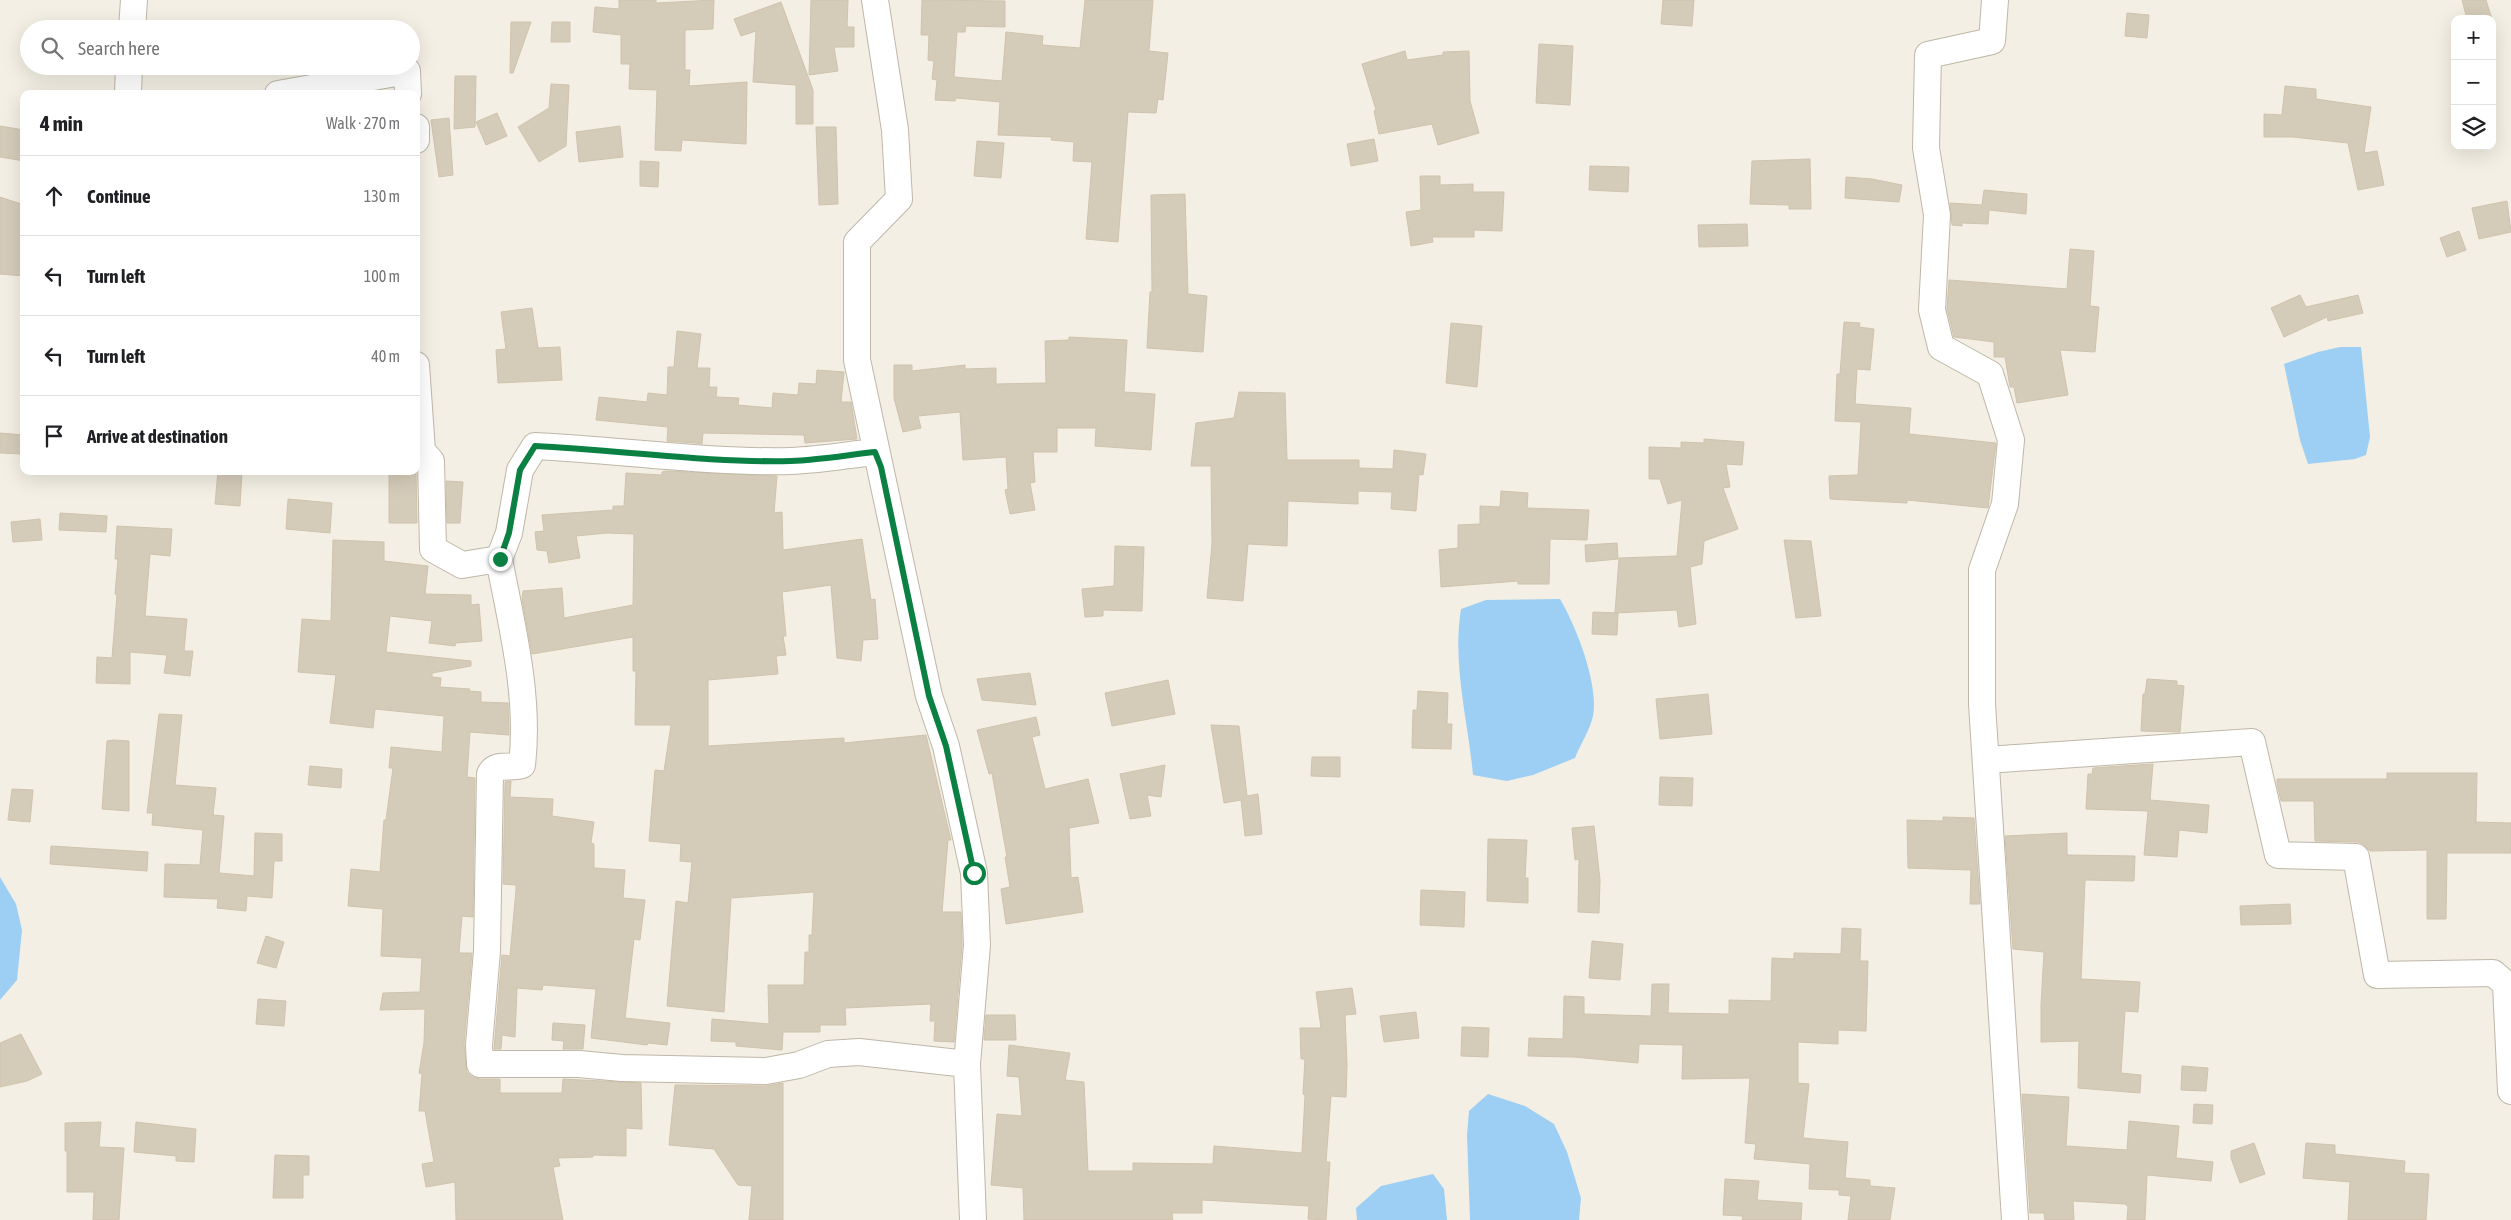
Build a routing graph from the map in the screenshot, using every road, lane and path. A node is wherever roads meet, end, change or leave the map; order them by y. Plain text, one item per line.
1 (134, 0) edge
2 (875, 0) edge
3 (1995, 0) edge
4 (133, 20) edge
5 (129, 75) edge
6 (385, 75) edge
7 (407, 75) edge
8 (128, 90) edge
9 (300, 90) edge
10 (408, 90) edge
11 (420, 422) edge
12 (875, 452) junction
13 (500, 559) junction
14 (1986, 760) junction
15 (968, 1064) junction
16 (2511, 1091) edge
17 (973, 1220) edge
18 (2016, 1220) edge

1 - 4 street
2 - 12 street
3 - 14 street
5 - 8 street
6 - 9 street
7 - 10 street
11 - 13 street
12 - 13 street
12 - 15 street
13 - 15 street
14 - 16 street
14 - 18 street
15 - 17 street

